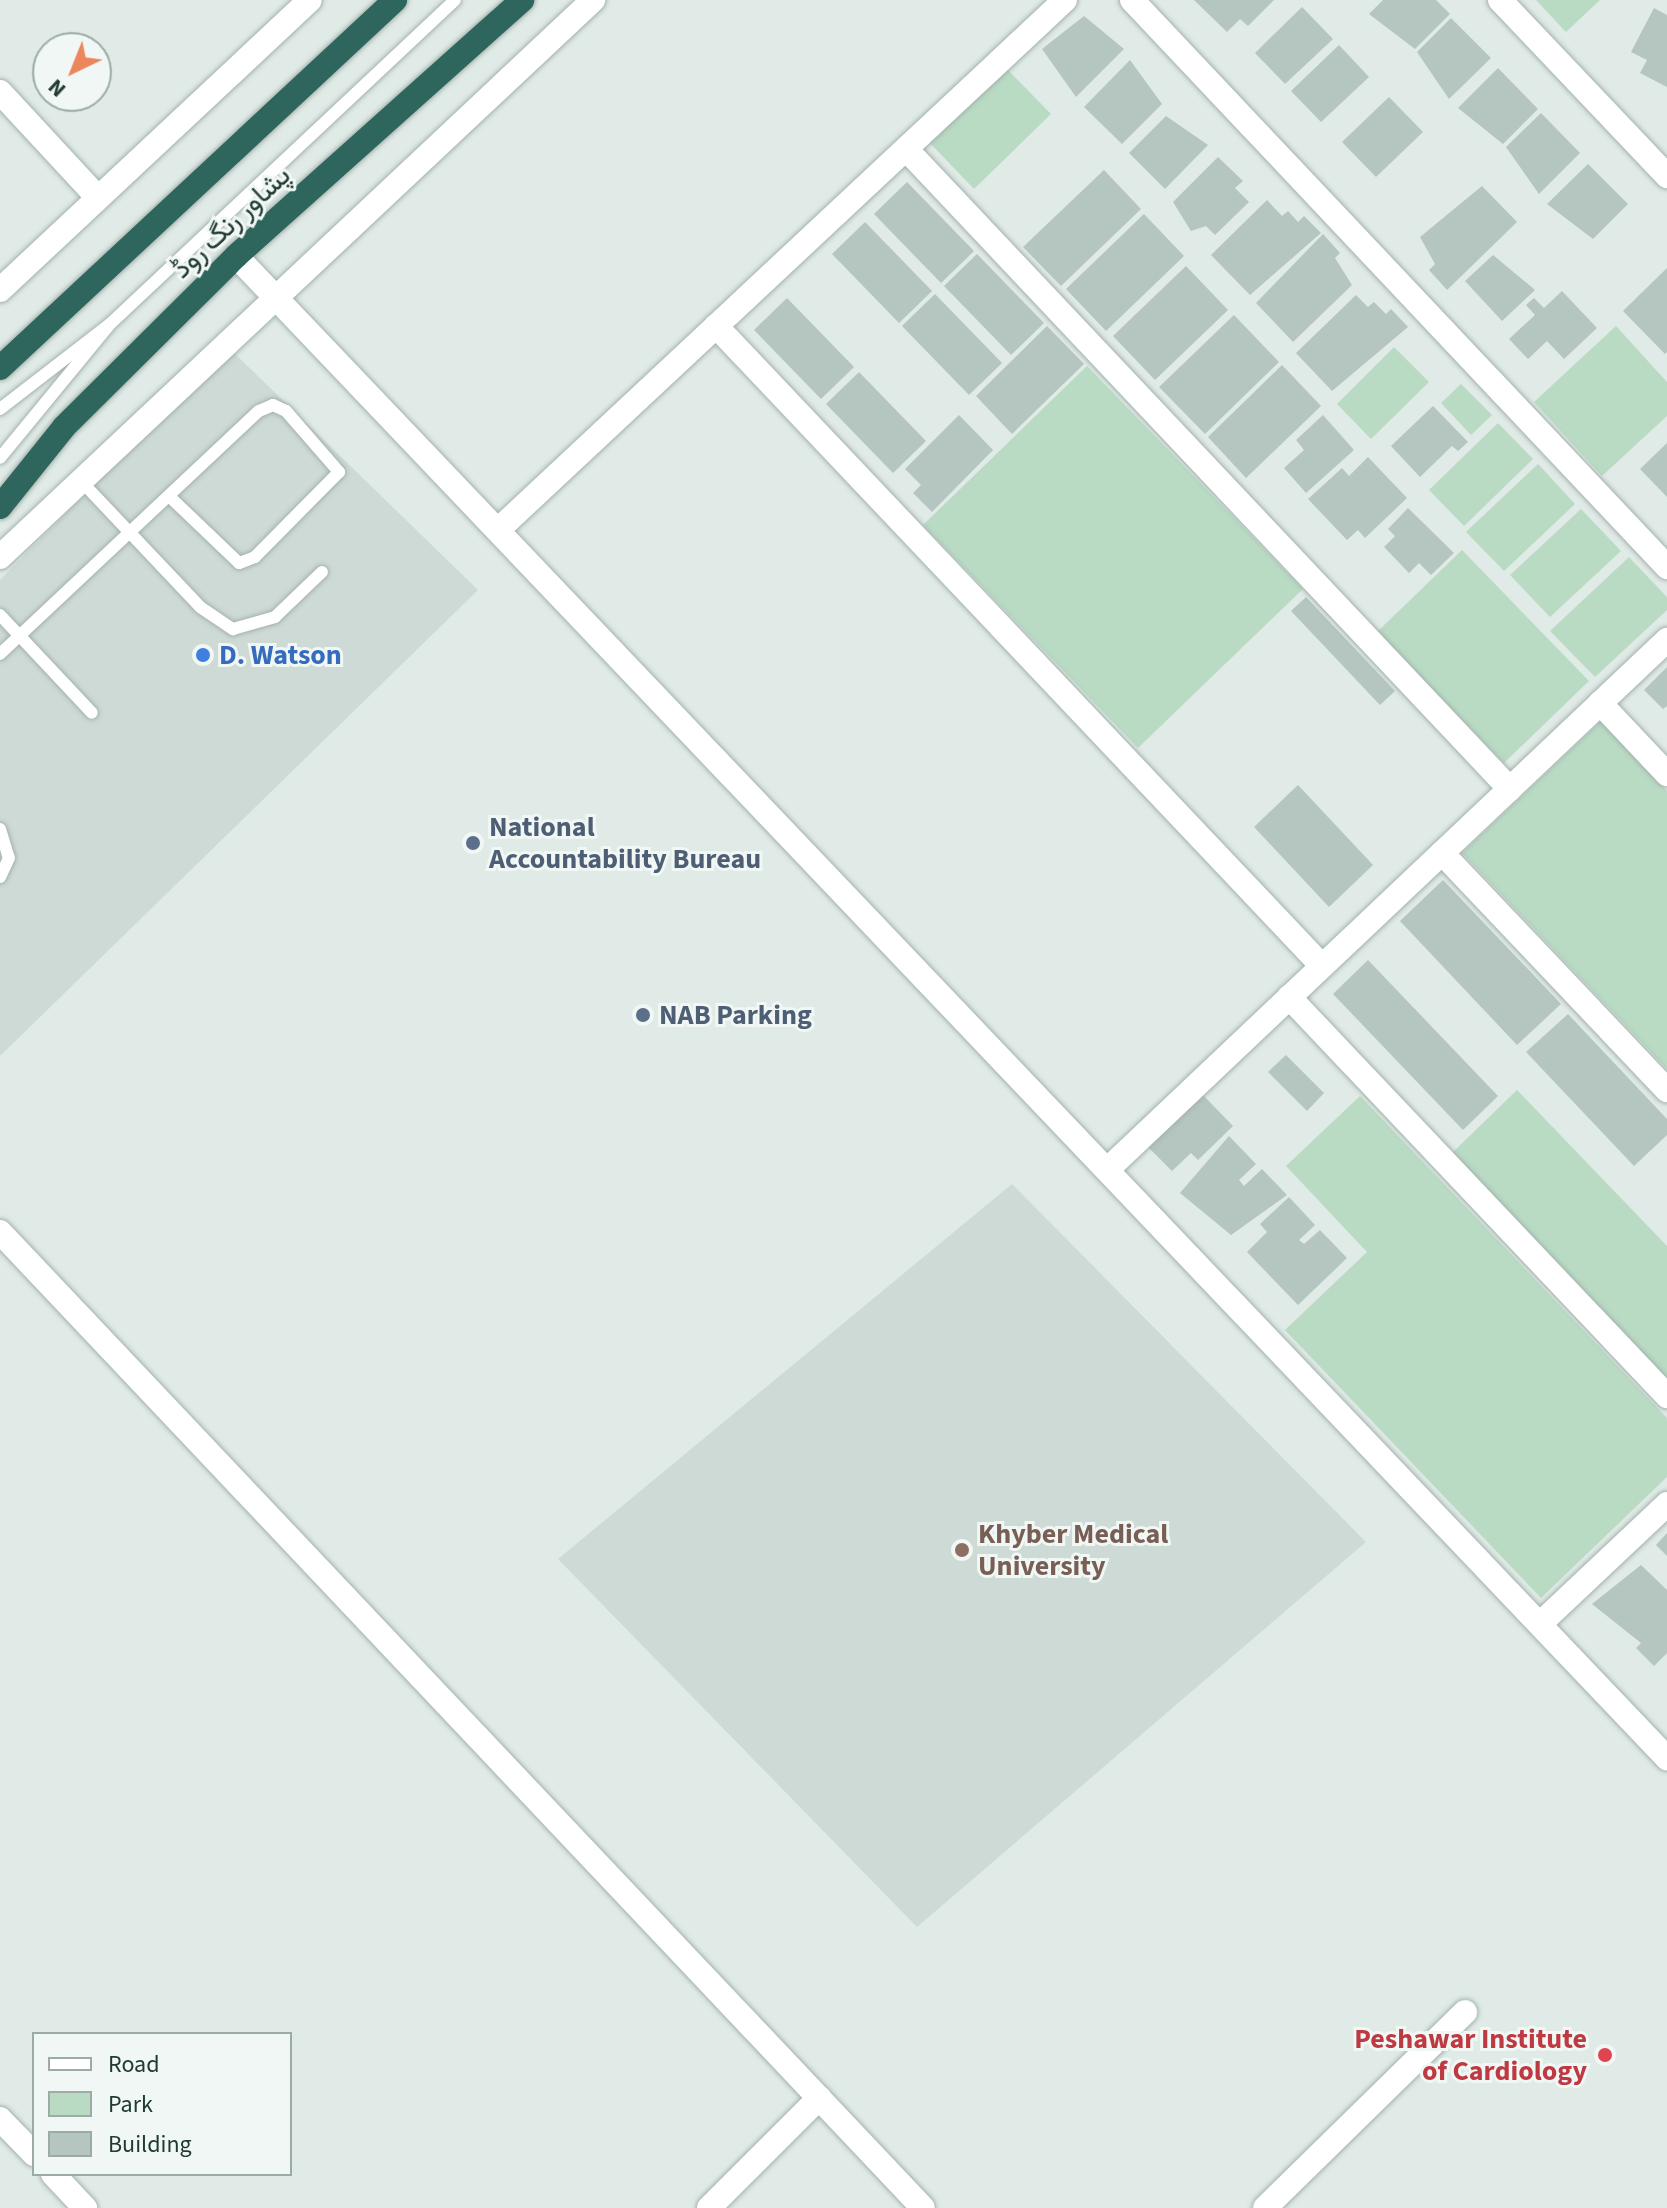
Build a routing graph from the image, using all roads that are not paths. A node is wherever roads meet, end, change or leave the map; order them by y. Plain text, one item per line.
1 (395, 0) edge
2 (455, 0) edge
3 (522, 0) edge
4 (593, 0) edge
5 (1065, 0) edge
6 (1132, 0) edge
7 (1500, 0) edge
8 (295, 5) edge
9 (0, 92) edge
10 (906, 149) junction
11 (1667, 176) edge
12 (98, 198) junction
13 (236, 256) junction
14 (0, 290) edge
15 (274, 295) junction
16 (110, 324) junction
17 (716, 326) junction
18 (0, 368) edge
19 (0, 409) edge
20 (0, 458) edge
21 (81, 481) junction
22 (169, 496) junction
23 (0, 507) edge
24 (498, 530) junction
25 (131, 534) junction
26 (0, 557) edge
27 (1667, 567) edge
28 (322, 572) dead end
29 (0, 615) edge
30 (19, 635) junction
31 (1667, 640) edge
32 (0, 654) edge
33 (1600, 703) junction
34 (92, 713) dead end
35 (1667, 774) edge
36 (1510, 789) junction
37 (0, 829) edge
38 (1442, 853) junction
39 (0, 877) edge
40 (1322, 966) junction
41 (1289, 997) junction
42 (1667, 1090) edge
43 (1108, 1169) junction
44 (0, 1232) edge
45 (1667, 1396) edge
46 (1667, 1504) edge
47 (1542, 1622) junction
48 (1667, 1758) edge
49 (1465, 2012) dead end
50 (819, 2098) junction
51 (0, 2119) edge
52 (32, 2152) edge
53 (55, 2176) edge
54 (85, 2208) edge
55 (709, 2208) edge
56 (923, 2208) edge
57 (1265, 2208) edge

1 - 18 highway, پشاور رنگ روڈ
2 - 16 lane
3 - 13 highway, پشاور رنگ روڈ
4 - 15 street
5 - 10 street
6 - 27 street
7 - 11 street
8 - 12 street
9 - 12 street
10 - 17 street
10 - 36 street
12 - 14 street
13 - 15 street
13 - 23 highway, پشاور رنگ روڈ
15 - 21 street
15 - 24 street
16 - 19 lane
16 - 20 lane
17 - 24 street
17 - 40 street
21 - 25 lane
21 - 26 street
22 - 22 lane
22 - 25 lane
24 - 43 street
25 - 28 lane
25 - 30 lane
29 - 30 lane
30 - 32 lane
30 - 34 lane
31 - 33 street
33 - 35 street
33 - 36 street
36 - 38 street
37 - 39 lane
38 - 40 street
38 - 42 street
40 - 41 street
41 - 43 street
41 - 45 street
43 - 47 street
44 - 50 street
46 - 47 street
47 - 48 street
49 - 57 street
50 - 55 street
50 - 56 street
51 - 52 street
53 - 54 street

